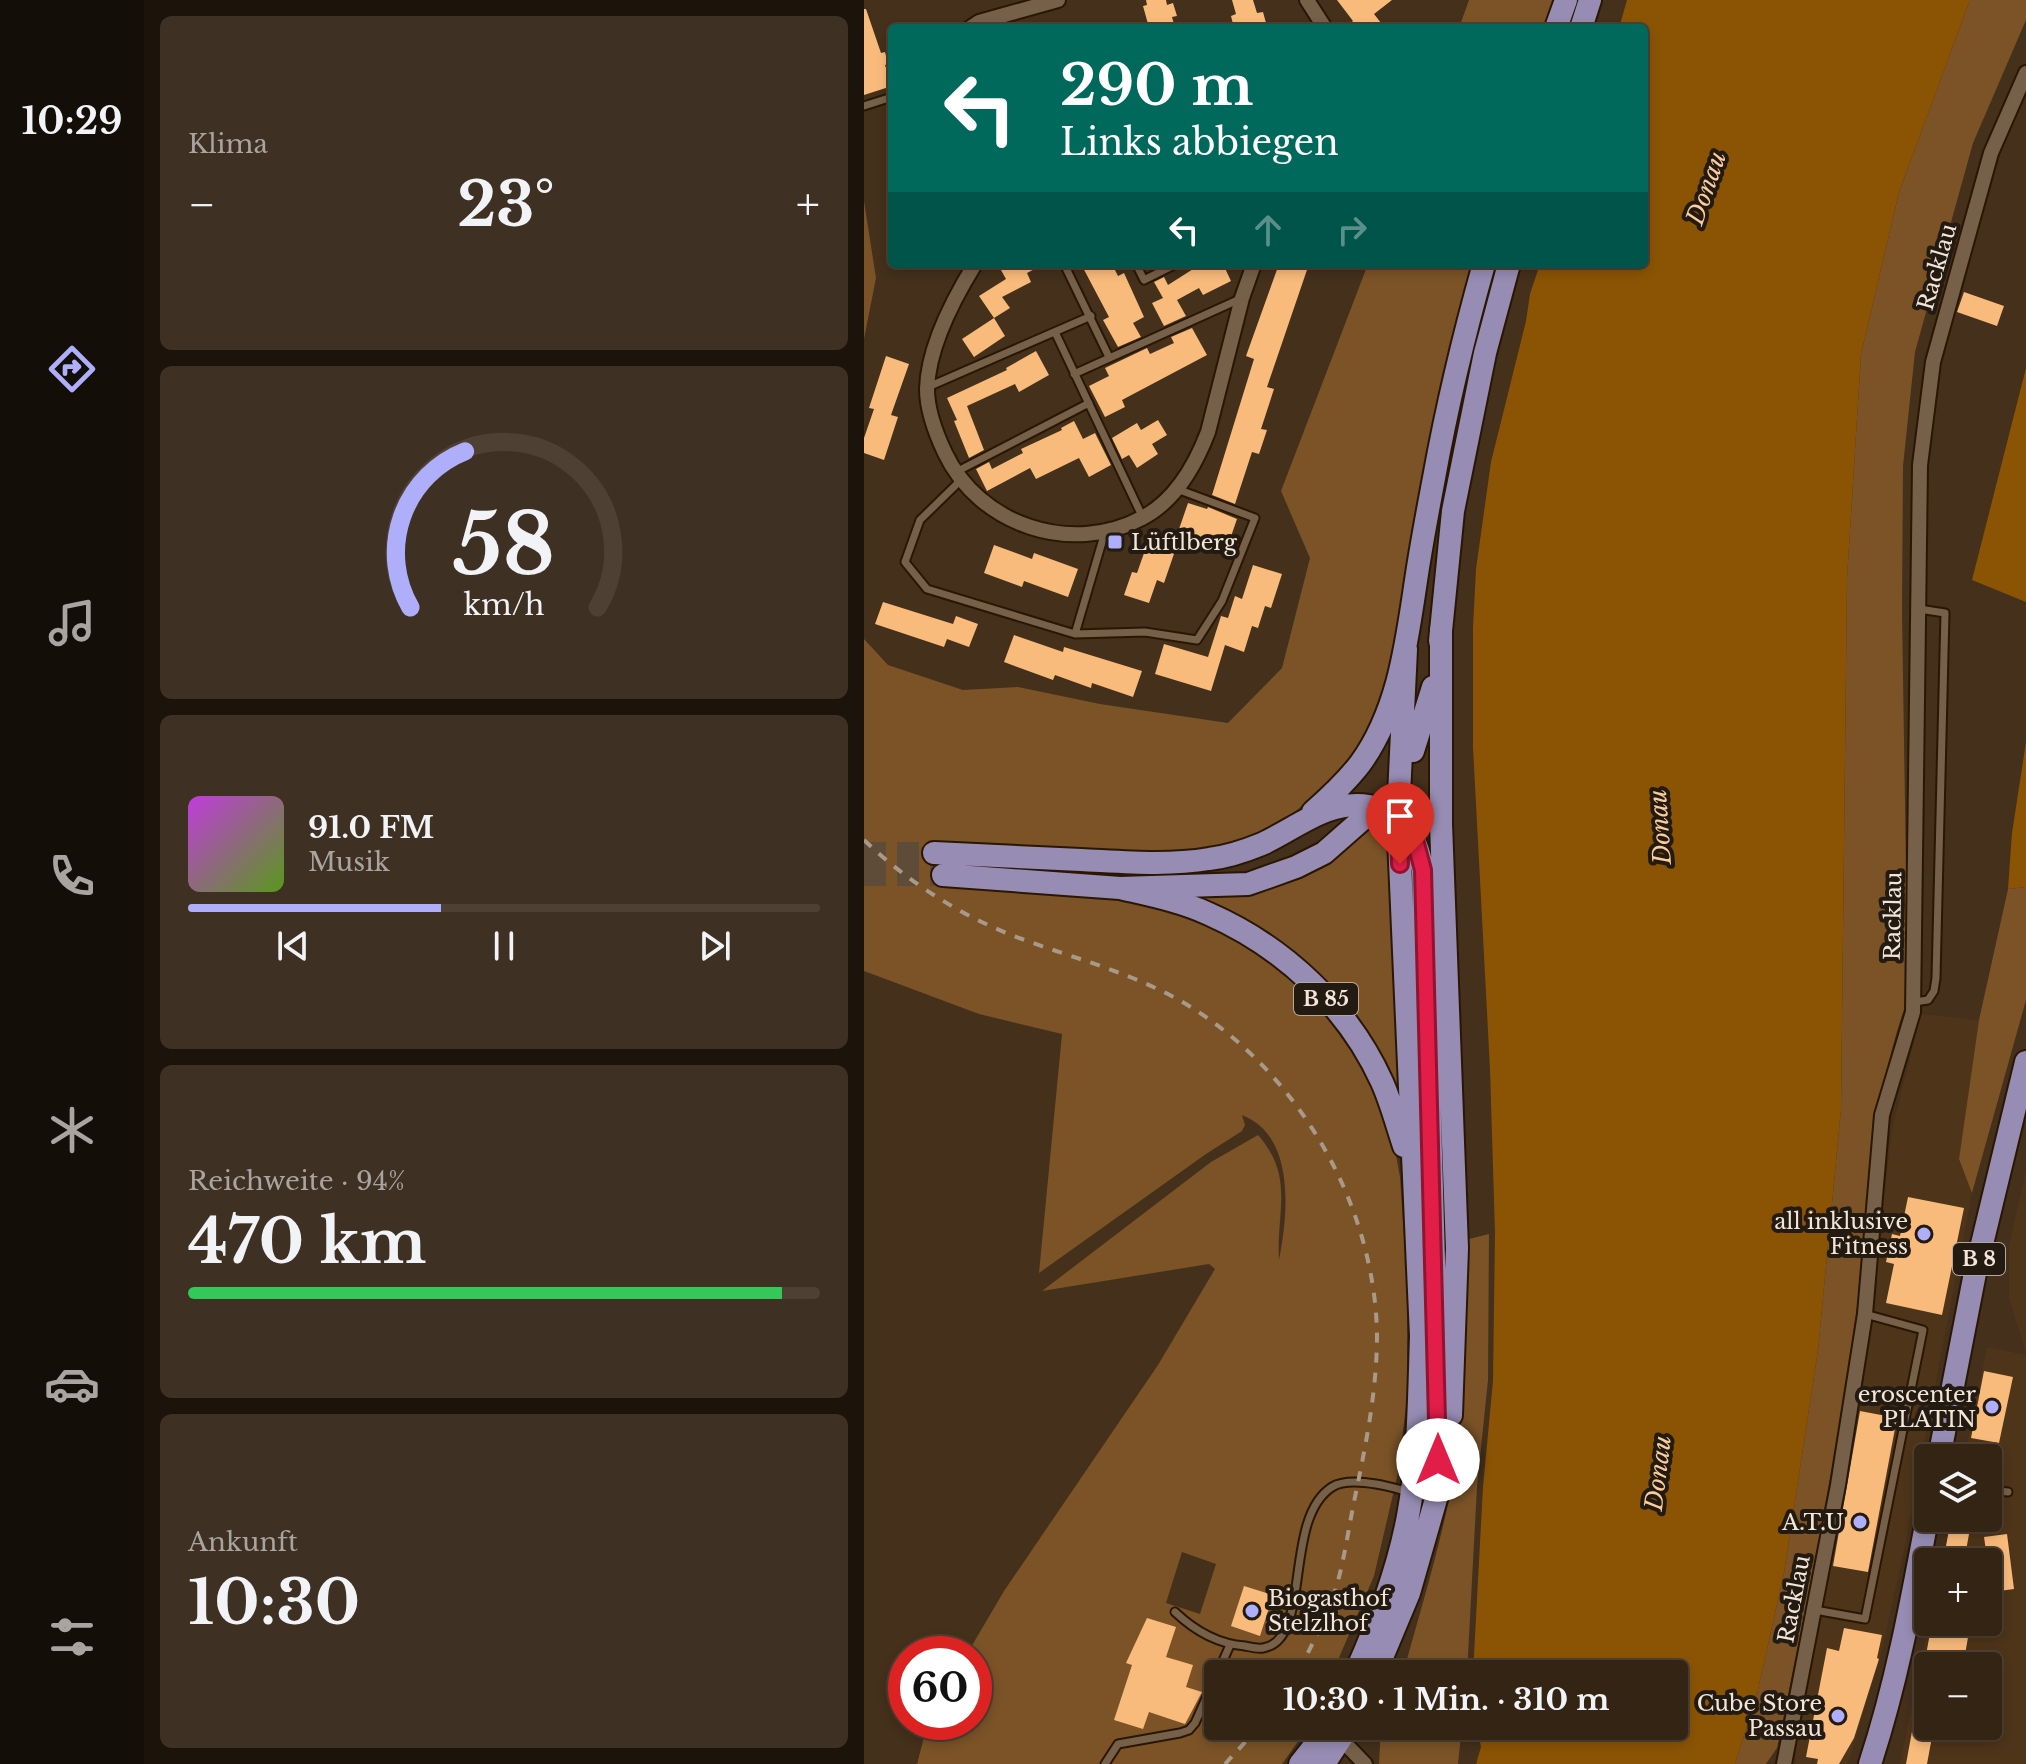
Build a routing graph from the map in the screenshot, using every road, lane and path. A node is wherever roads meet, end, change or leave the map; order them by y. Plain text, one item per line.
1 (1058, 0) edge
2 (1307, 0) edge
3 (1566, 0) edge
4 (1590, 0) edge
5 (976, 24) edge
6 (1322, 24) edge
7 (1557, 24) edge
8 (1582, 24) edge
9 (2026, 73) edge
10 (888, 98) edge
11 (864, 106) edge
12 (973, 268) edge
13 (1066, 268) edge
14 (1138, 268) edge
15 (1168, 268) edge
16 (1253, 268) edge
17 (1483, 268) edge
18 (1508, 268) edge
19 (1242, 298) junction
20 (1091, 316) junction
21 (1055, 332) junction
22 (1109, 357) junction
23 (1074, 374) junction
24 (927, 387) junction
25 (1089, 403) junction
26 (957, 477) junction
27 (1177, 489) junction
28 (1143, 518) junction
29 (1105, 532) junction
30 (1919, 609) junction
31 (1441, 629) junction
32 (1075, 634) junction
33 (1406, 649) junction
34 (1413, 751) dead end
35 (1398, 816) junction
36 (1365, 817) dead end
37 (1303, 820) junction
38 (934, 853) tunnel mouth
39 (943, 875) tunnel mouth
40 (1120, 888) junction
41 (1914, 1002) junction
42 (2026, 1062) edge
43 (1415, 1215) junction
44 (1865, 1314) junction
45 (1942, 1444) edge
46 (2002, 1491) edge
47 (2008, 1492) dead end
48 (1411, 1493) junction
49 (1436, 1499) junction
50 (1925, 1532) edge
51 (1815, 1610) junction
52 (1175, 1612) dead end
53 (1230, 1645) junction
54 (1361, 1660) edge
55 (1381, 1660) edge
56 (1325, 1740) edge
57 (1333, 1740) edge
58 (1346, 1740) edge
59 (1105, 1764) edge
60 (1300, 1764) edge
61 (1324, 1764) edge
62 (1365, 1764) edge
63 (1784, 1764) edge
64 (1870, 1764) edge

1 - 5 street
2 - 6 street
3 - 7 main road
4 - 8 main road
9 - 30 street, Racklau
10 - 11 lane
12 - 24 street
13 - 20 lane
14 - 15 lane
16 - 19 street
17 - 33 main road
18 - 31 main road
19 - 22 lane
19 - 27 street
20 - 21 lane
20 - 22 lane
21 - 23 lane
21 - 24 lane
22 - 23 lane
23 - 25 lane
24 - 26 street
25 - 26 lane
25 - 28 lane
26 - 29 street
26 - 32 lane
27 - 28 street
27 - 32 lane
28 - 29 street
29 - 32 lane
30 - 41 street, Racklau
30 - 41 lane
31 - 34 main road
31 - 49 main road
33 - 35 main road
33 - 37 main road
35 - 37 main road
35 - 43 main road
35 - 49 main road
36 - 40 main road, B 85
37 - 38 main road
39 - 40 main road, B 85
40 - 43 main road, B 85
41 - 44 street, Racklau
42 - 45 main road, B 8
43 - 48 main road
44 - 51 street, Racklau
44 - 51 lane
46 - 47 lane
48 - 49 lane
48 - 53 lane
48 - 54 main road
49 - 55 main road
50 - 64 main road
51 - 63 street, Racklau
52 - 53 lane
53 - 59 lane
56 - 60 main road
57 - 61 main road
58 - 62 street

